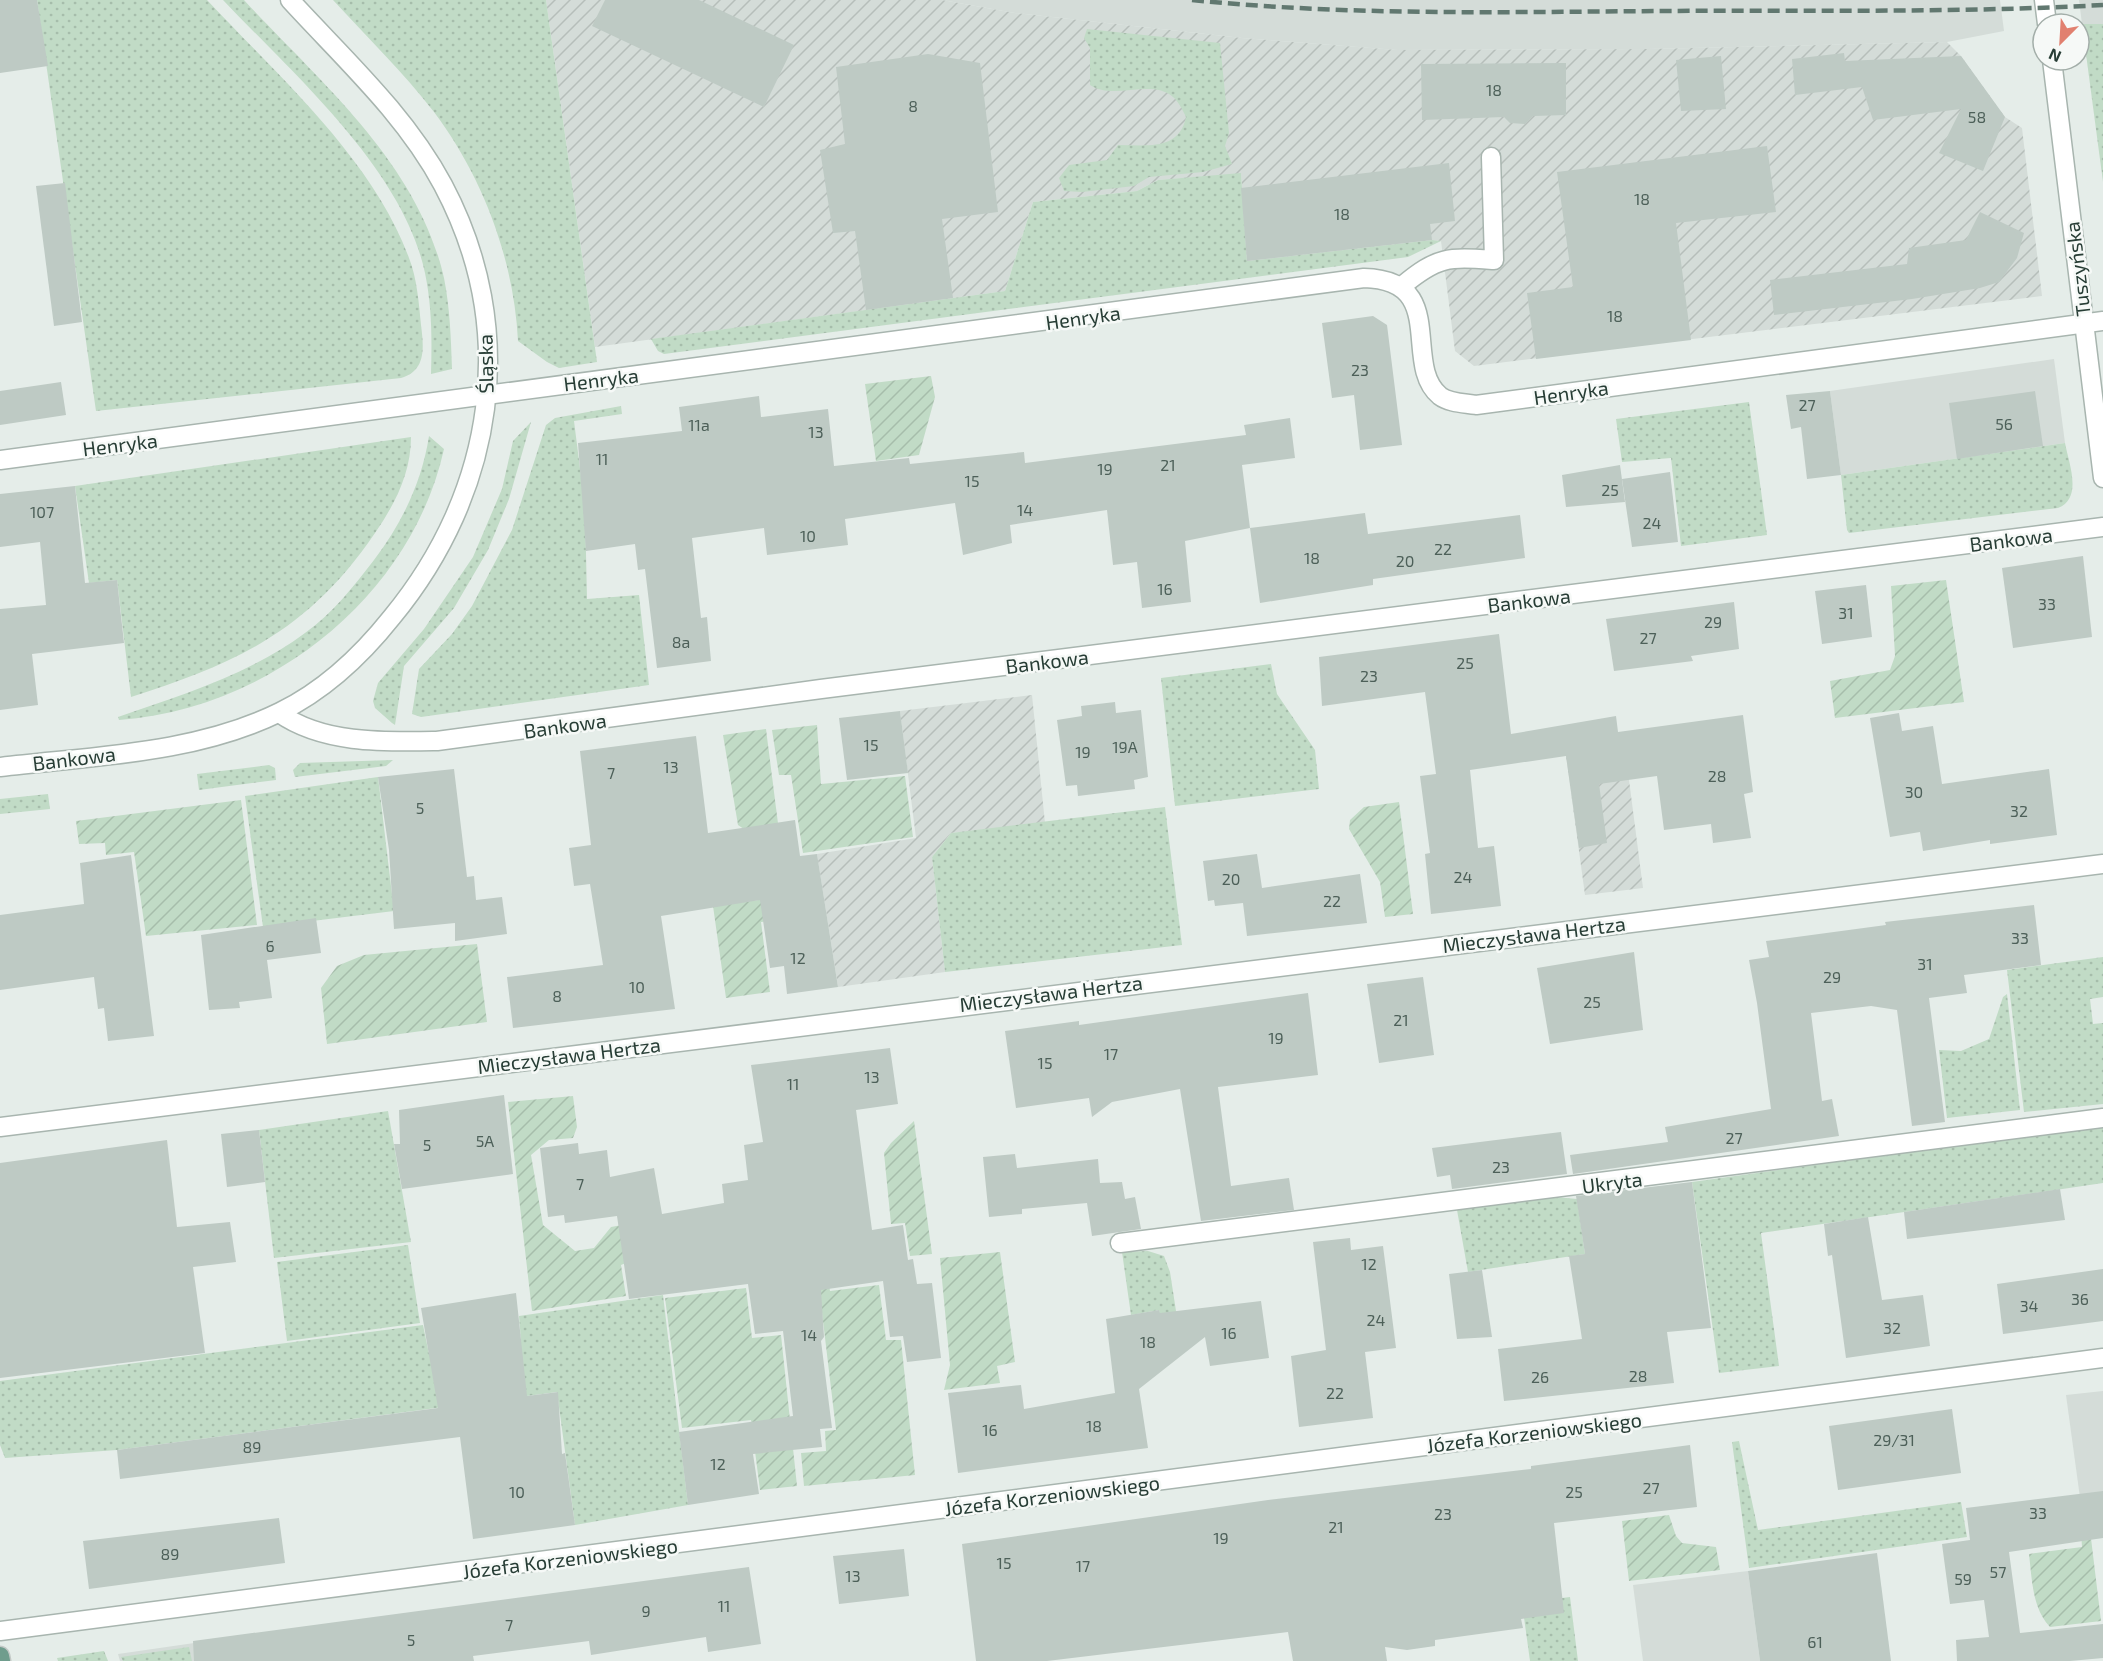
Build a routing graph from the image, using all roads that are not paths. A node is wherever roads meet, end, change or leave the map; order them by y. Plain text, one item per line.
1 (290, 0) edge
2 (2053, 72) edge
3 (1491, 157) dead end
4 (1402, 286) junction
5 (2103, 321) edge
6 (2083, 323) junction
7 (487, 393) junction
8 (0, 460) edge
9 (2103, 478) edge
10 (2103, 527) edge
11 (279, 713) junction
12 (0, 766) edge
13 (2103, 864) edge
14 (2103, 1118) edge
15 (0, 1127) edge
16 (1120, 1243) dead end
17 (2103, 1358) edge
18 (0, 1631) edge
19 (0, 1656) edge
20 (2, 1661) edge

1 - 7 street, Śląska
2 - 6 street, Tuszyńska
3 - 4 street
4 - 6 street, Henryka
4 - 7 street, Henryka
5 - 6 street, Henryka
6 - 9 street, Tuszyńska
7 - 8 street, Henryka
7 - 11 street, Śląska
10 - 11 street, Bankowa
11 - 12 street, Bankowa
13 - 15 street, Mieczysława Hertza
14 - 16 street, Ukryta
17 - 18 street, Józefa Korzeniowskiego
19 - 20 main road

